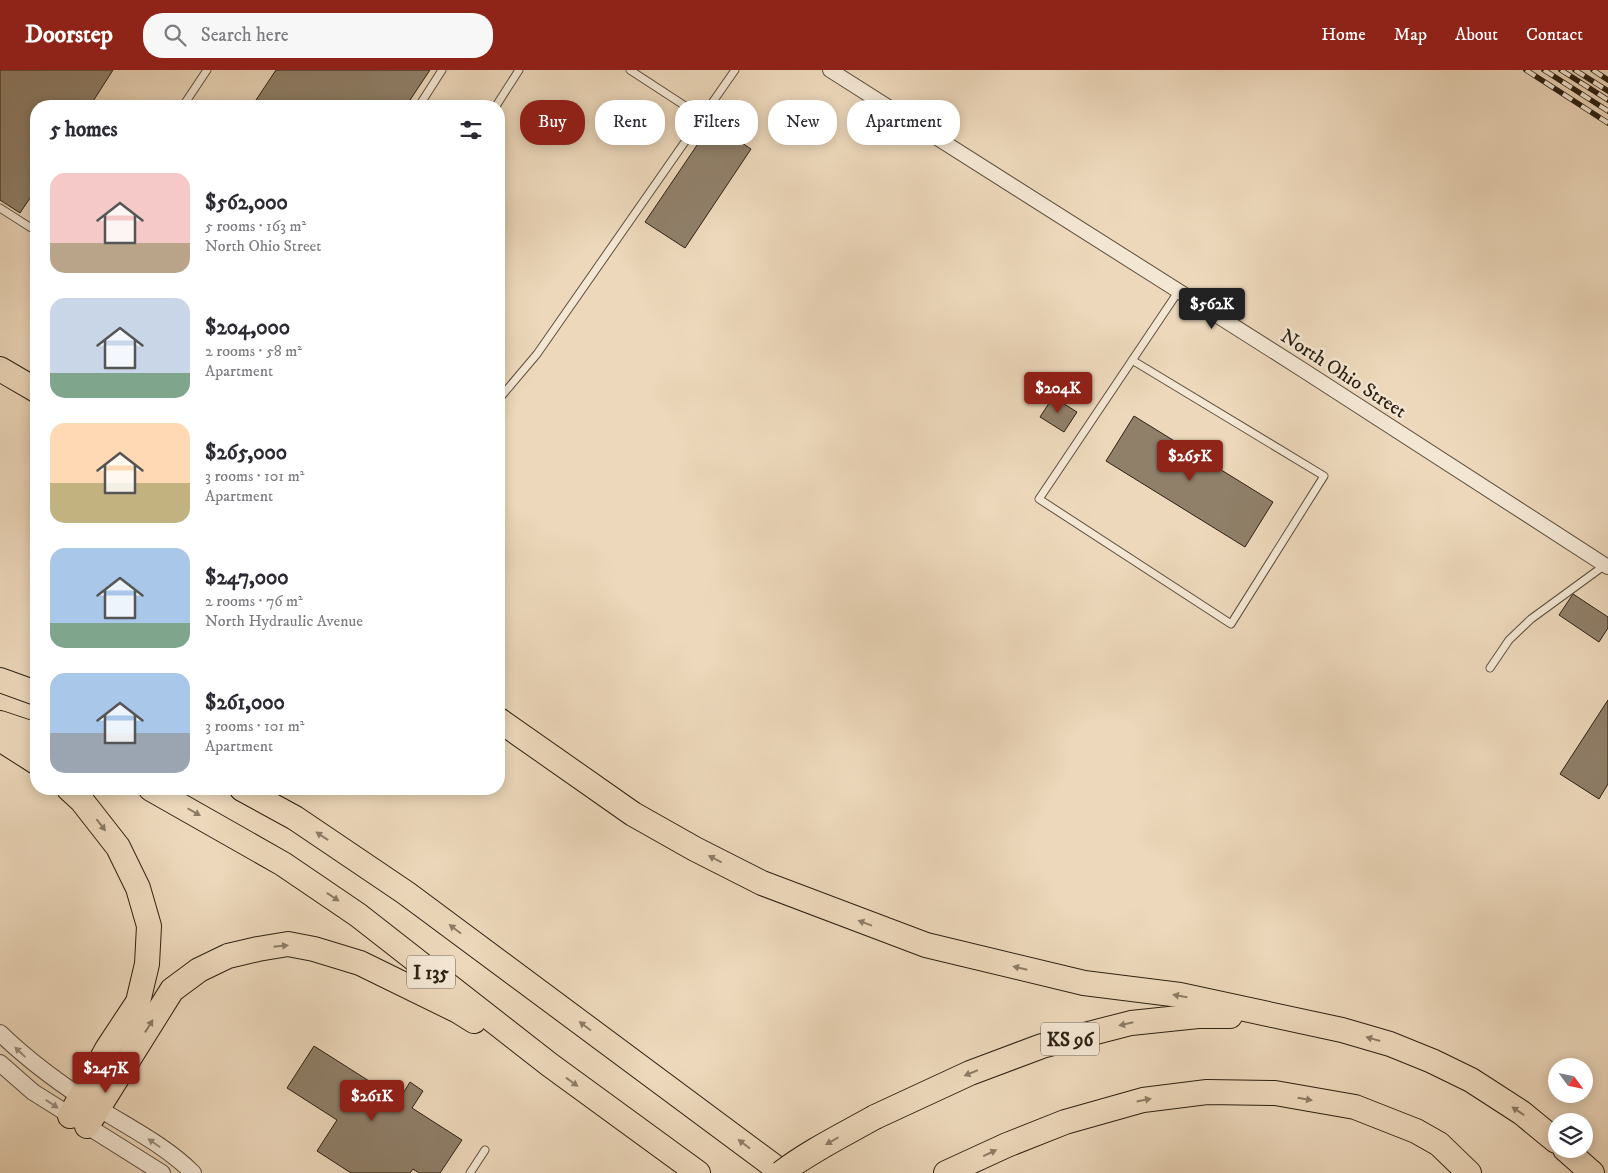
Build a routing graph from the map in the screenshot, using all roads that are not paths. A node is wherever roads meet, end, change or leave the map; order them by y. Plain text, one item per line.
1 (207, 70) edge
2 (442, 70) edge
3 (519, 70) edge
4 (630, 70) edge
5 (735, 70) edge
6 (830, 70) edge
7 (187, 100) edge
8 (423, 100) edge
9 (500, 100) edge
10 (676, 100) edge
11 (714, 100) edge
12 (683, 145) edge
13 (0, 208) edge
14 (30, 227) edge
15 (1178, 292) junction
16 (1132, 360) junction
17 (0, 369) edge
18 (30, 386) edge
19 (505, 392) edge
20 (1606, 566) edge
21 (1490, 668) dead end
22 (0, 680) edge
23 (30, 691) edge
24 (0, 723) edge
25 (505, 724) edge
26 (30, 733) edge
27 (0, 739) edge
28 (30, 758) edge
29 (76, 795) edge
30 (162, 795) edge
31 (253, 795) edge
32 (1279, 1017) junction
33 (0, 1033) edge
34 (0, 1063) edge
35 (550, 1065) junction
36 (84, 1112) junction
37 (1548, 1134) edge
38 (485, 1150) dead end
39 (1576, 1158) edge
40 (162, 1173) edge
41 (193, 1173) edge
42 (470, 1173) edge
43 (698, 1173) edge
44 (782, 1173) edge
45 (946, 1173) edge
46 (1469, 1173) edge
47 (1592, 1173) edge

1 - 7 lane
2 - 8 lane
3 - 9 lane
4 - 10 lane
5 - 11 lane
6 - 15 street, North Ohio Street
12 - 19 lane
13 - 14 lane
15 - 16 lane
15 - 20 street, North Ohio Street
16 - 16 lane
17 - 18 highway
20 - 21 lane
22 - 23 highway
24 - 26 highway
32 -> 25 highway
27 - 28 highway
29 -> 36 highway
30 -> 35 highway, I 135
44 -> 31 highway, I 135
37 -> 32 highway, KS 96
32 -> 44 highway, KS 96, bridge
36 -> 33 street
34 -> 36 street
36 -> 35 highway
35 -> 43 highway, I 135
36 - 40 street
41 -> 36 street
38 - 42 lane
39 - 47 highway
45 -> 46 highway

